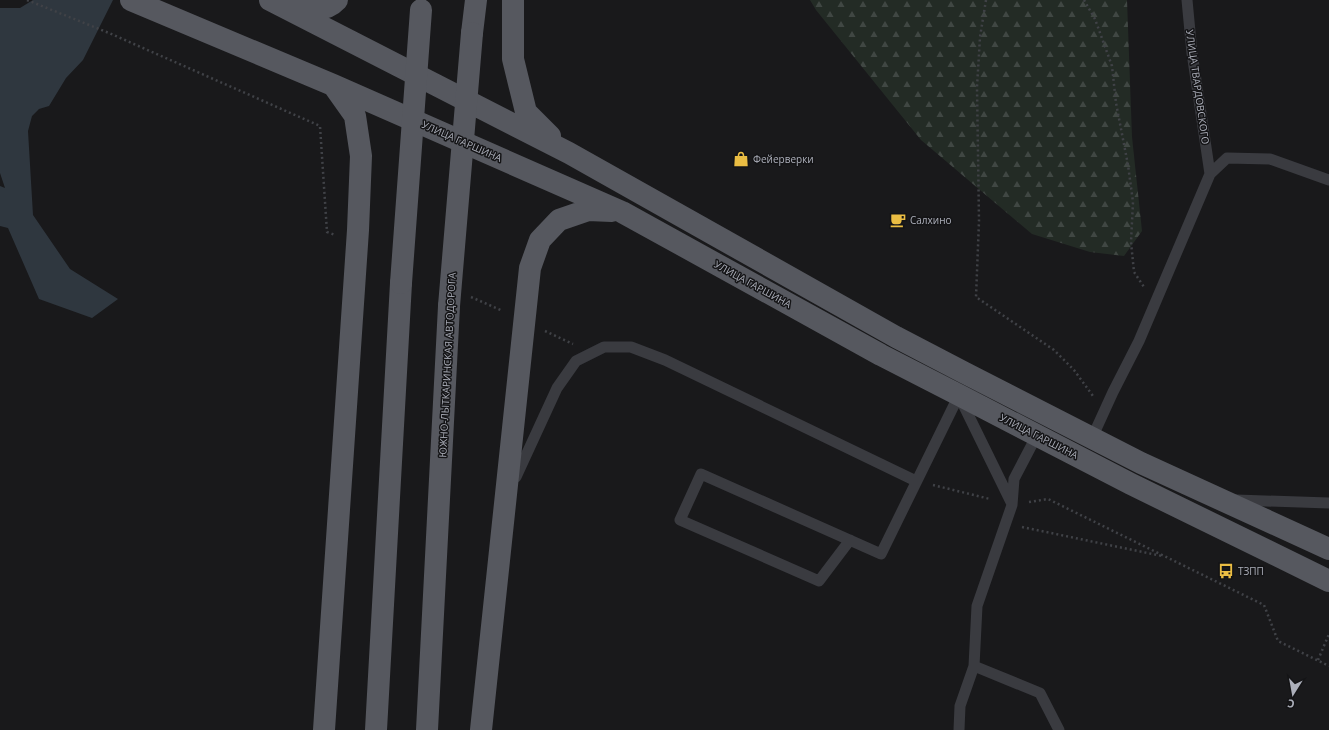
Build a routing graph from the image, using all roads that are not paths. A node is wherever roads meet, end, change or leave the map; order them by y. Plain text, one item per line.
1 (131, 0) edge
2 (270, 0) edge
3 (337, 0) edge
4 (476, 0) edge
5 (512, 0) edge
6 (1188, 0) edge
7 (421, 5) edge
8 (334, 85) junction
9 (569, 153) junction
10 (1210, 174) junction
11 (1329, 180) edge
12 (622, 212) junction
13 (958, 395) junction
14 (1037, 435) junction
15 (1092, 438) junction
16 (516, 477) dead end
17 (916, 481) junction
18 (1221, 500) junction
19 (1329, 503) edge
20 (1012, 505) junction
21 (850, 540) junction
22 (1329, 549) edge
23 (1329, 580) edge
24 (974, 666) junction
25 (324, 730) edge
26 (376, 730) edge
27 (427, 730) edge
28 (480, 730) edge
29 (958, 730) edge
30 (1059, 730) edge

1 - 8 main road, УЛИЦА ГАРШИНА
2 - 3 main road
2 - 9 main road
4 - 27 main road, ЮЖНО-ЛЫТКАРИНСКАЯ АВТОДОРОГА, bridge
5 - 9 main road
6 - 10 lane, УЛИЦА ТВАРДОВСКОГО
7 - 26 main road, bridge
8 - 12 main road, УЛИЦА ГАРШИНА
8 - 25 main road
9 - 15 main road
10 - 11 lane
10 - 15 lane
12 - 13 main road, УЛИЦА ГАРШИНА
12 - 28 main road
13 - 14 main road, УЛИЦА ГАРШИНА
13 - 17 lane
13 - 20 lane
14 - 20 lane
14 - 23 main road, УЛИЦА ГАРШИНА
15 - 18 main road
16 - 17 lane
17 - 21 lane
18 - 19 lane
18 - 22 main road
20 - 24 lane
21 - 21 lane
24 - 29 lane
24 - 30 lane

